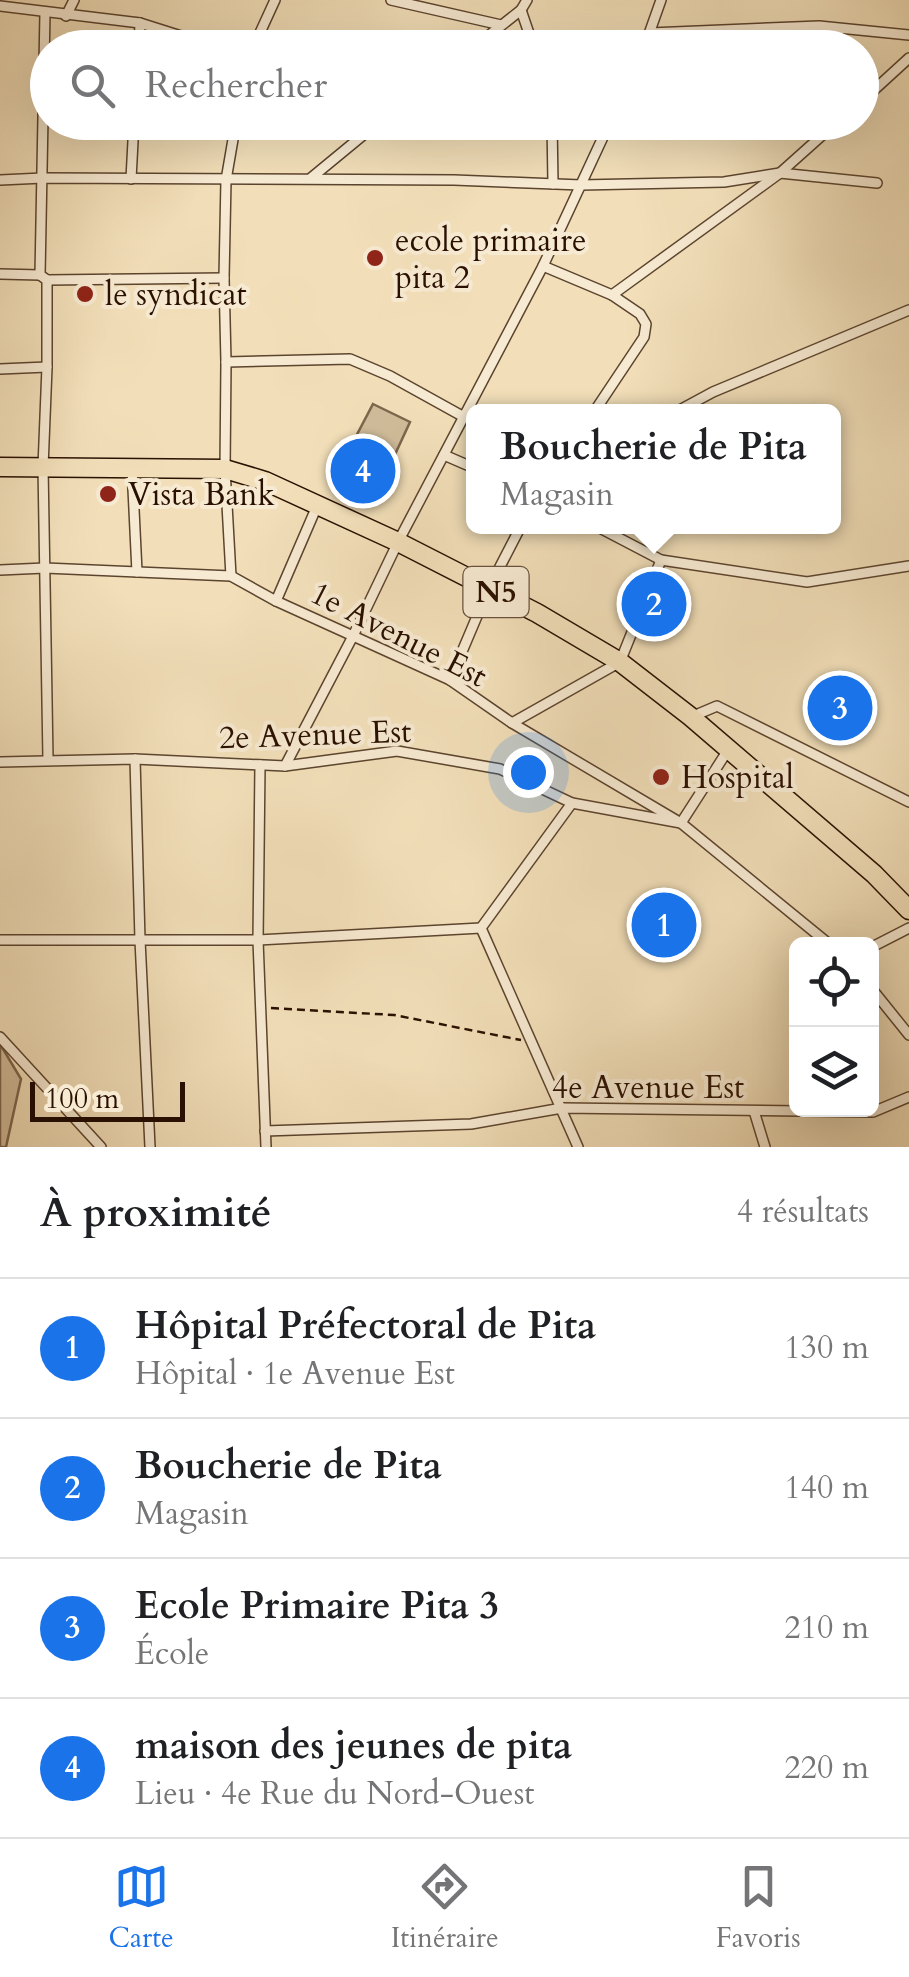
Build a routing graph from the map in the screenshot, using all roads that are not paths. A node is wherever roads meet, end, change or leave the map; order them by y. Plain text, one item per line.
1 (74, 0) edge
2 (275, 0) edge
3 (392, 0) edge
4 (527, 0) edge
5 (661, 0) edge
6 (0, 6) edge
7 (521, 10) junction
8 (45, 12) junction
9 (66, 16) junction
10 (140, 23) junction
11 (501, 25) junction
12 (45, 30) edge
13 (139, 30) edge
14 (162, 30) edge
15 (261, 30) edge
16 (495, 30) edge
17 (528, 30) edge
18 (651, 30) edge
19 (734, 30) edge
20 (859, 30) edge
21 (879, 32) edge
22 (909, 35) edge
23 (909, 58) edge
24 (879, 85) edge
25 (43, 140) edge
26 (133, 140) edge
27 (233, 140) edge
28 (357, 140) edge
29 (552, 140) edge
30 (602, 140) edge
31 (817, 140) edge
32 (780, 173) junction
33 (43, 178) junction
34 (131, 178) junction
35 (310, 179) junction
36 (0, 180) edge
37 (226, 180) junction
38 (877, 183) dead end
39 (553, 184) junction
40 (581, 185) junction
41 (543, 266) junction
42 (0, 274) edge
43 (43, 278) junction
44 (224, 278) junction
45 (612, 295) junction
46 (909, 310) edge
47 (226, 362) junction
48 (47, 368) junction
49 (0, 369) edge
50 (471, 404) edge
51 (599, 404) edge
52 (691, 404) edge
53 (466, 414) edge
54 (464, 418) junction
55 (444, 455) junction
56 (466, 465) edge
57 (0, 467) edge
58 (44, 467) junction
59 (132, 468) junction
60 (225, 470) junction
61 (316, 506) junction
62 (517, 534) edge
63 (611, 534) edge
64 (398, 542) junction
65 (661, 560) junction
66 (909, 566) edge
67 (45, 568) junction
68 (0, 570) edge
69 (137, 572) junction
70 (231, 576) junction
71 (489, 588) junction
72 (276, 601) junction
73 (353, 636) junction
74 (620, 662) junction
75 (450, 680) junction
76 (692, 717) junction
77 (512, 723) junction
78 (728, 750) junction
79 (136, 758) junction
80 (48, 759) junction
81 (0, 762) edge
82 (260, 765) junction
83 (285, 766) junction
84 (909, 802) edge
85 (572, 803) junction
86 (681, 823) junction
87 (909, 910) edge
88 (481, 928) junction
89 (909, 928) edge
90 (819, 937) edge
91 (0, 940) edge
92 (140, 940) junction
93 (258, 940) junction
94 (879, 943) edge
95 (879, 998) edge
96 (909, 1034) edge
97 (0, 1037) edge
98 (909, 1098) edge
99 (562, 1108) junction
100 (754, 1111) junction
101 (265, 1131) junction
102 (101, 1147) edge
103 (150, 1147) edge
104 (266, 1147) edge
105 (578, 1147) edge
106 (765, 1147) edge

1 - 9 street
2 - 15 street
3 - 11 street
4 - 7 street
5 - 18 street
6 - 8 street
7 - 11 street
7 - 17 street
8 - 9 street
8 - 12 street
9 - 10 street
10 - 13 street
10 - 14 street
11 - 16 street
19 - 20 street
21 - 22 street
23 - 24 street
25 - 33 street
26 - 34 street
27 - 37 street
28 - 35 street
29 - 39 street
30 - 40 street
31 - 32 street
32 - 38 street
32 - 40 street
32 - 45 street
33 - 34 street
33 - 36 street
33 - 43 street
34 - 37 street
35 - 37 street
35 - 39 street
37 - 44 street
39 - 40 street
40 - 41 street
41 - 45 street
41 - 50 street
42 - 43 street
43 - 44 street
43 - 48 street
44 - 47 street
45 - 51 street
46 - 52 street
47 - 54 street
47 - 60 street
48 - 49 street
48 - 58 street
53 - 54 street
54 - 55 street
55 - 56 street
55 - 64 street
57 - 58 highway, N5
58 - 59 highway, N5
58 - 67 street
59 - 60 highway, N5
59 - 69 street
60 - 61 highway, N5
60 - 70 street
61 - 64 highway, N5
61 - 72 street
62 - 71 street
63 - 65 street
64 - 71 highway, N5
64 - 73 street
65 - 66 street
65 - 74 street
67 - 68 street, 1e Avenue Est
67 - 69 street, 1e Avenue Est
67 - 80 street
69 - 70 street, 1e Avenue Est
70 - 72 street, 1e Avenue Est
71 - 74 highway, N5
71 - 75 street
72 - 73 street, 1e Avenue Est
73 - 75 street, 1e Avenue Est
73 - 83 street
74 - 76 highway, N5
74 - 77 street
75 - 77 street, 1e Avenue Est
76 - 78 highway, N5
76 - 84 street
77 - 86 street, 1e Avenue Est
78 - 86 street
78 - 87 highway, N5
79 - 80 street, 2e Avenue Est
79 - 82 street, 2e Avenue Est
79 - 92 street
80 - 81 street, 2e Avenue Est
82 - 83 street, 2e Avenue Est
82 - 93 street
83 - 85 street, 2e Avenue Est
85 - 86 street, 2e Avenue Est
85 - 88 street
86 - 90 street, 1e Avenue Est
88 - 93 street
88 - 99 street
89 - 94 street
91 - 92 street
92 - 93 street
92 - 103 street
93 - 101 street
95 - 96 street
97 - 102 street
98 - 100 street, 4e Avenue Est
99 - 100 street, 4e Avenue Est
99 - 101 street, 4e Avenue Est
99 - 105 street
100 - 106 street
101 - 104 street

